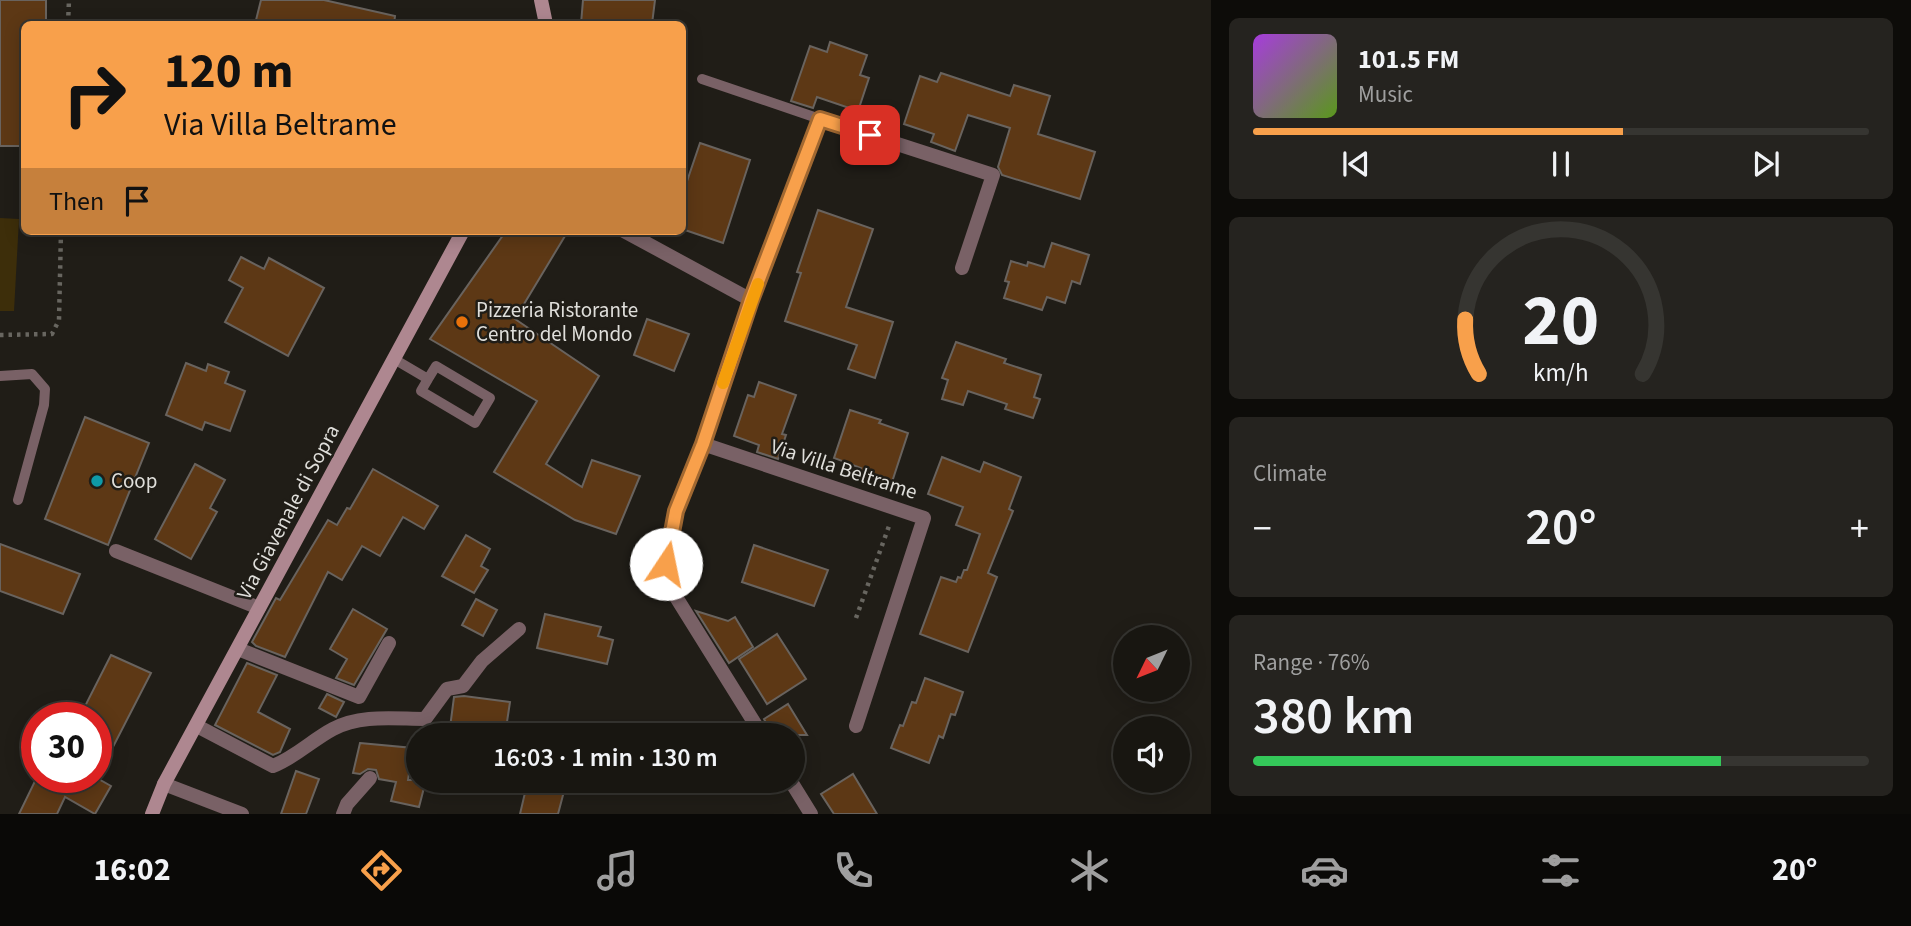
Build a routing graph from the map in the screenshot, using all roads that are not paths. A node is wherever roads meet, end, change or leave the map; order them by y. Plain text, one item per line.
1 (541, 0) edge
2 (545, 21) edge
3 (702, 79) dead end
4 (820, 119) junction
5 (461, 235) edge
6 (631, 235) edge
7 (962, 268) dead end
8 (751, 300) junction
9 (394, 359) junction
10 (0, 376) edge
11 (428, 379) junction
12 (703, 444) junction
13 (18, 500) dead end
14 (117, 551) dead end
15 (259, 608) junction
16 (519, 629) dead end
17 (389, 643) dead end
18 (238, 649) junction
19 (755, 723) edge
20 (197, 726) junction
21 (856, 726) dead end
22 (370, 778) dead end
23 (164, 784) junction
24 (798, 793) edge
25 (152, 814) edge
26 (242, 814) edge
27 (343, 814) edge
28 (811, 814) edge

1 - 2 street
3 - 4 lane
4 - 7 street
4 - 8 street
5 - 9 street, Via Giavenale di Sopra
6 - 8 street
8 - 12 street
9 - 11 lane
9 - 15 street, Via Giavenale di Sopra
10 - 13 lane
11 - 11 lane
12 - 19 street
12 - 21 street, Via Villa Beltrame
14 - 15 street
15 - 18 street, Via Giavenale di Sopra
16 - 20 street
17 - 18 street
18 - 20 street, Via Giavenale di Sopra
20 - 23 street, Via Giavenale di Sopra
22 - 27 street
23 - 25 street, Via Giavenale di Sopra
23 - 26 street
24 - 28 street

